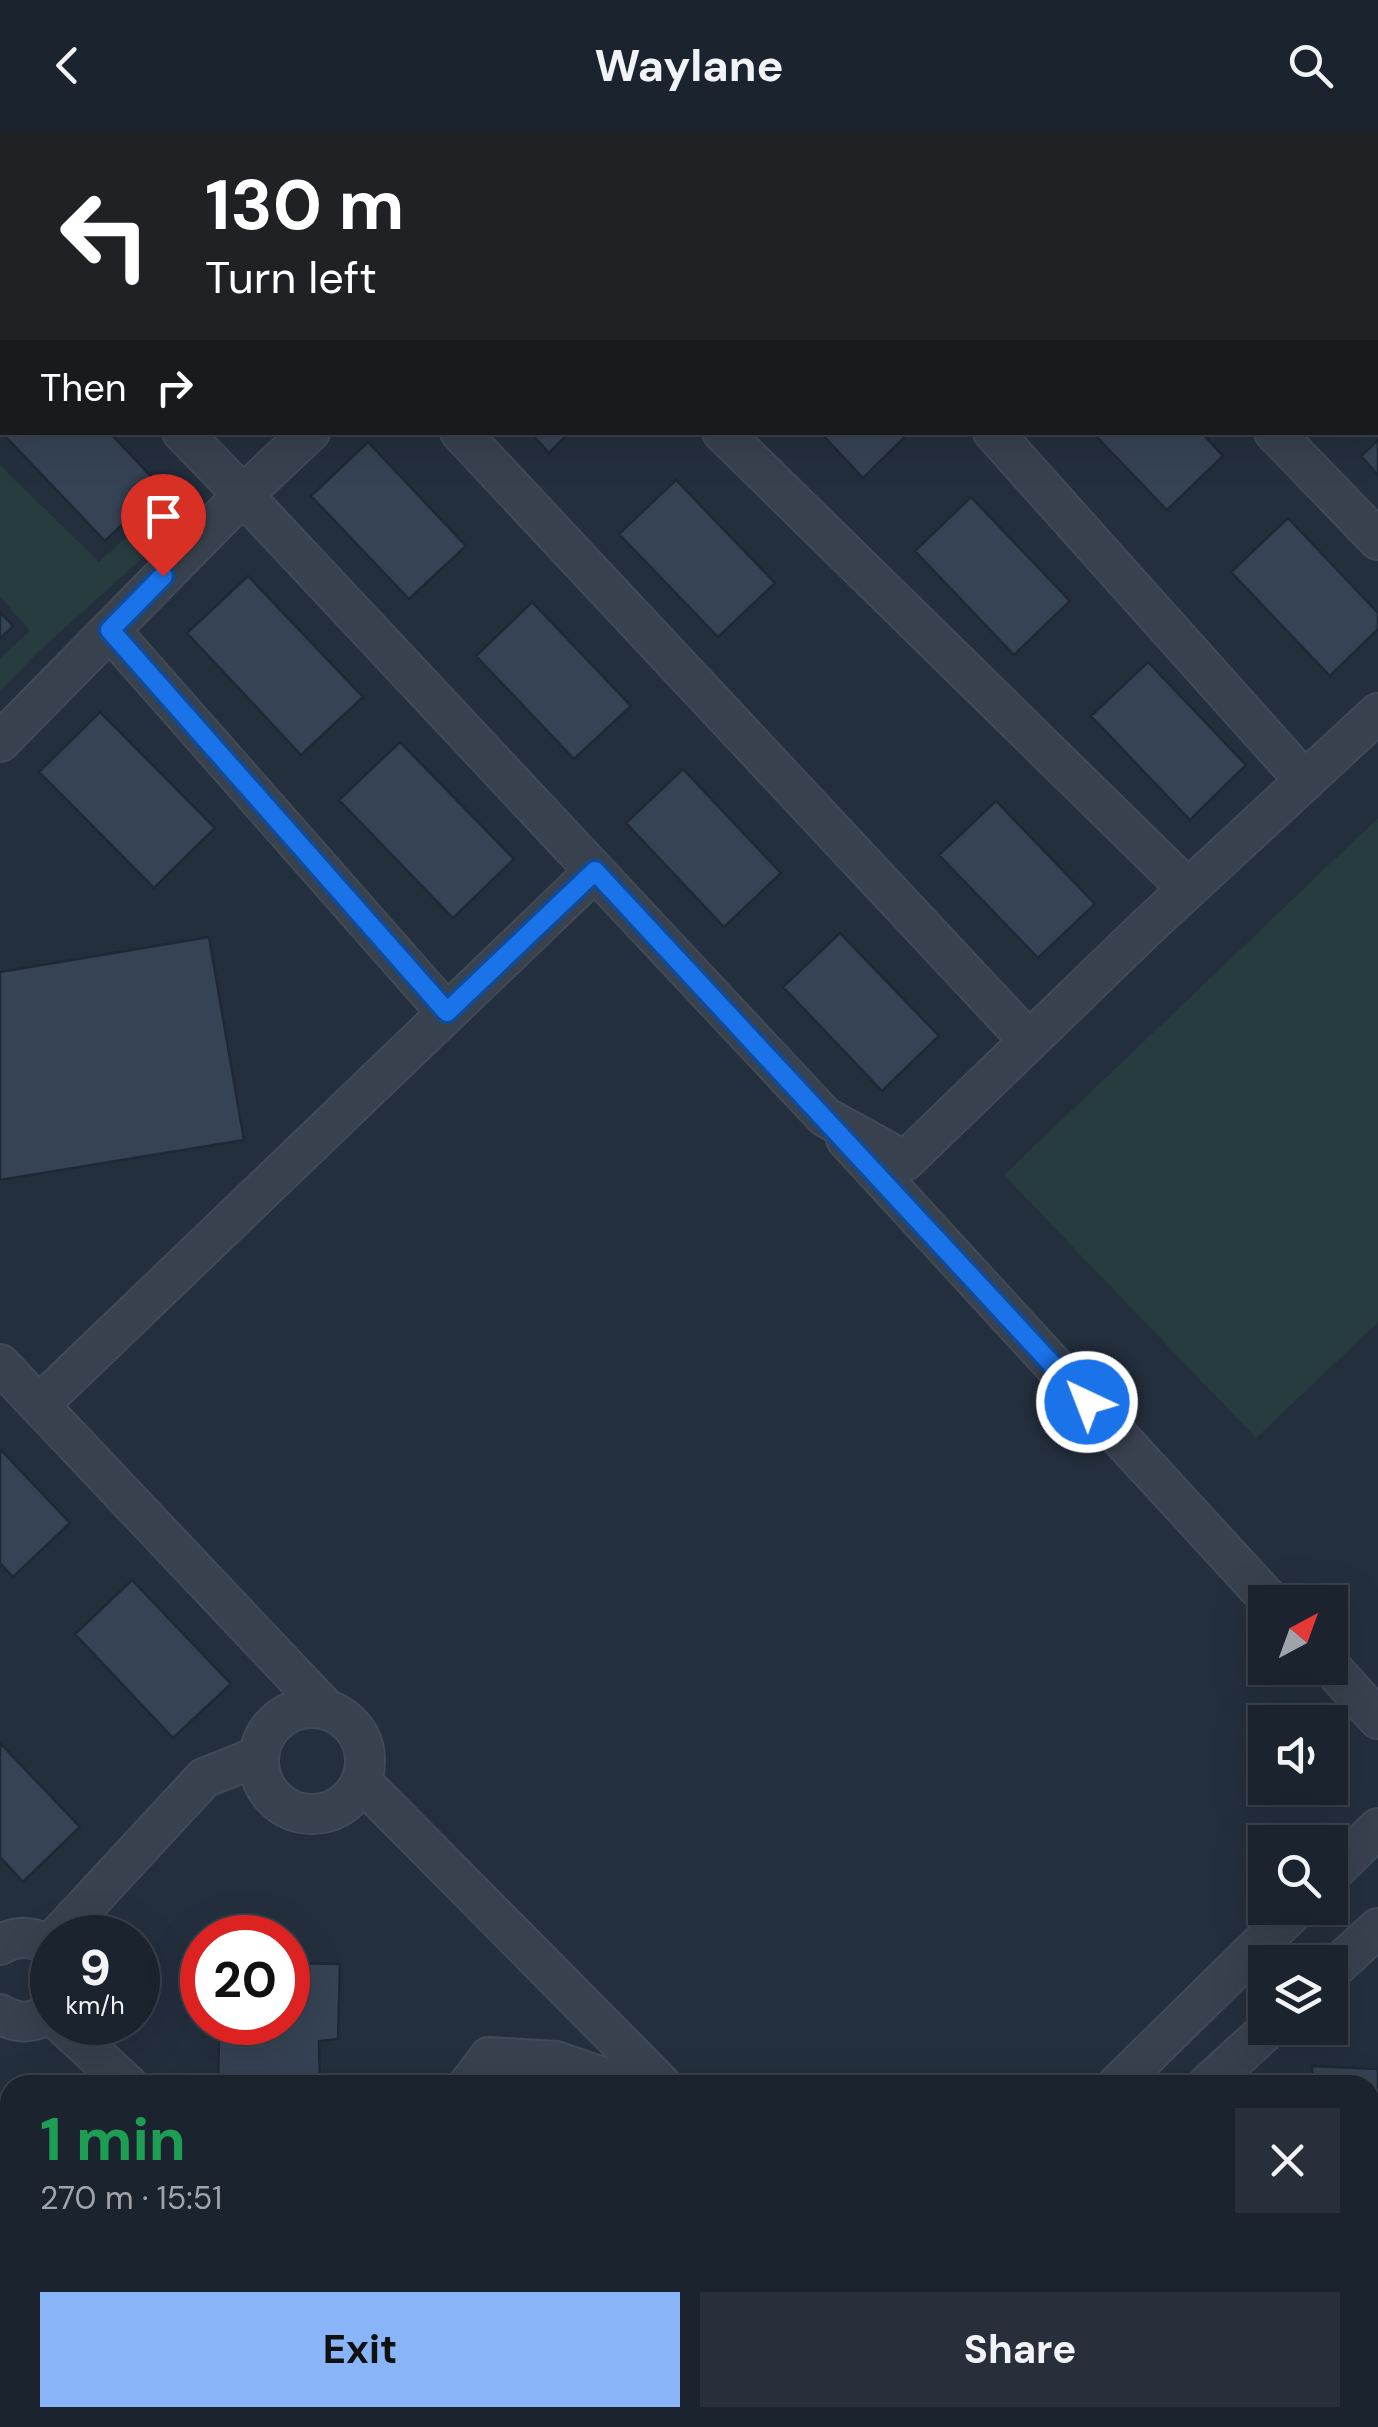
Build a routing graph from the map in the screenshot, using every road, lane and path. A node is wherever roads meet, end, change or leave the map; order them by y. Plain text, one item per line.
1 (185, 435) edge
2 (307, 435) edge
3 (463, 435) edge
4 (725, 435) edge
5 (996, 435) edge
6 (1277, 435) edge
7 (242, 495) junction
8 (1378, 540) edge
9 (110, 630) junction
10 (1378, 713) edge
11 (0, 742) edge
12 (1304, 781) junction
13 (595, 871) junction
14 (1188, 889) junction
15 (447, 1012) junction
16 (1029, 1042) junction
17 (824, 1116) junction
18 (0, 1364) edge
19 (39, 1406) junction
20 (1255, 1585) edge
21 (1348, 1685) edge
22 (327, 1710) junction
23 (1378, 1718) edge
24 (259, 1756) junction
25 (362, 1782) junction
26 (1378, 1828) edge
27 (1348, 1857) edge
28 (78, 1915) edge
29 (1280, 1925) edge
30 (1378, 1928) edge
31 (30, 1938) edge
32 (0, 1945) edge
33 (1348, 1956) edge
34 (0, 2014) edge
35 (30, 2021) edge
36 (85, 2045) edge
37 (1251, 2045) edge
38 (117, 2075) edge
39 (476, 2075) edge
40 (596, 2075) edge
41 (652, 2075) edge
42 (1127, 2075) edge
43 (1218, 2075) edge

1 - 7 lane
2 - 7 lane
3 - 16 lane
4 - 14 lane
5 - 12 lane
6 - 8 lane
7 - 9 lane
7 - 13 lane
9 - 11 lane
9 - 15 lane
10 - 12 lane
12 - 14 lane
13 - 15 lane
13 - 17 lane
14 - 16 lane
15 - 19 lane
16 - 17 lane
17 - 20 lane
18 - 19 lane
19 - 22 lane
21 - 23 lane
22 - 24 lane
22 - 25 lane
24 - 25 lane
24 - 28 lane
25 - 41 lane
26 - 27 lane
29 - 42 lane
30 - 33 lane
31 - 32 lane
34 - 35 lane
36 - 38 lane
37 - 43 lane
39 - 40 lane

